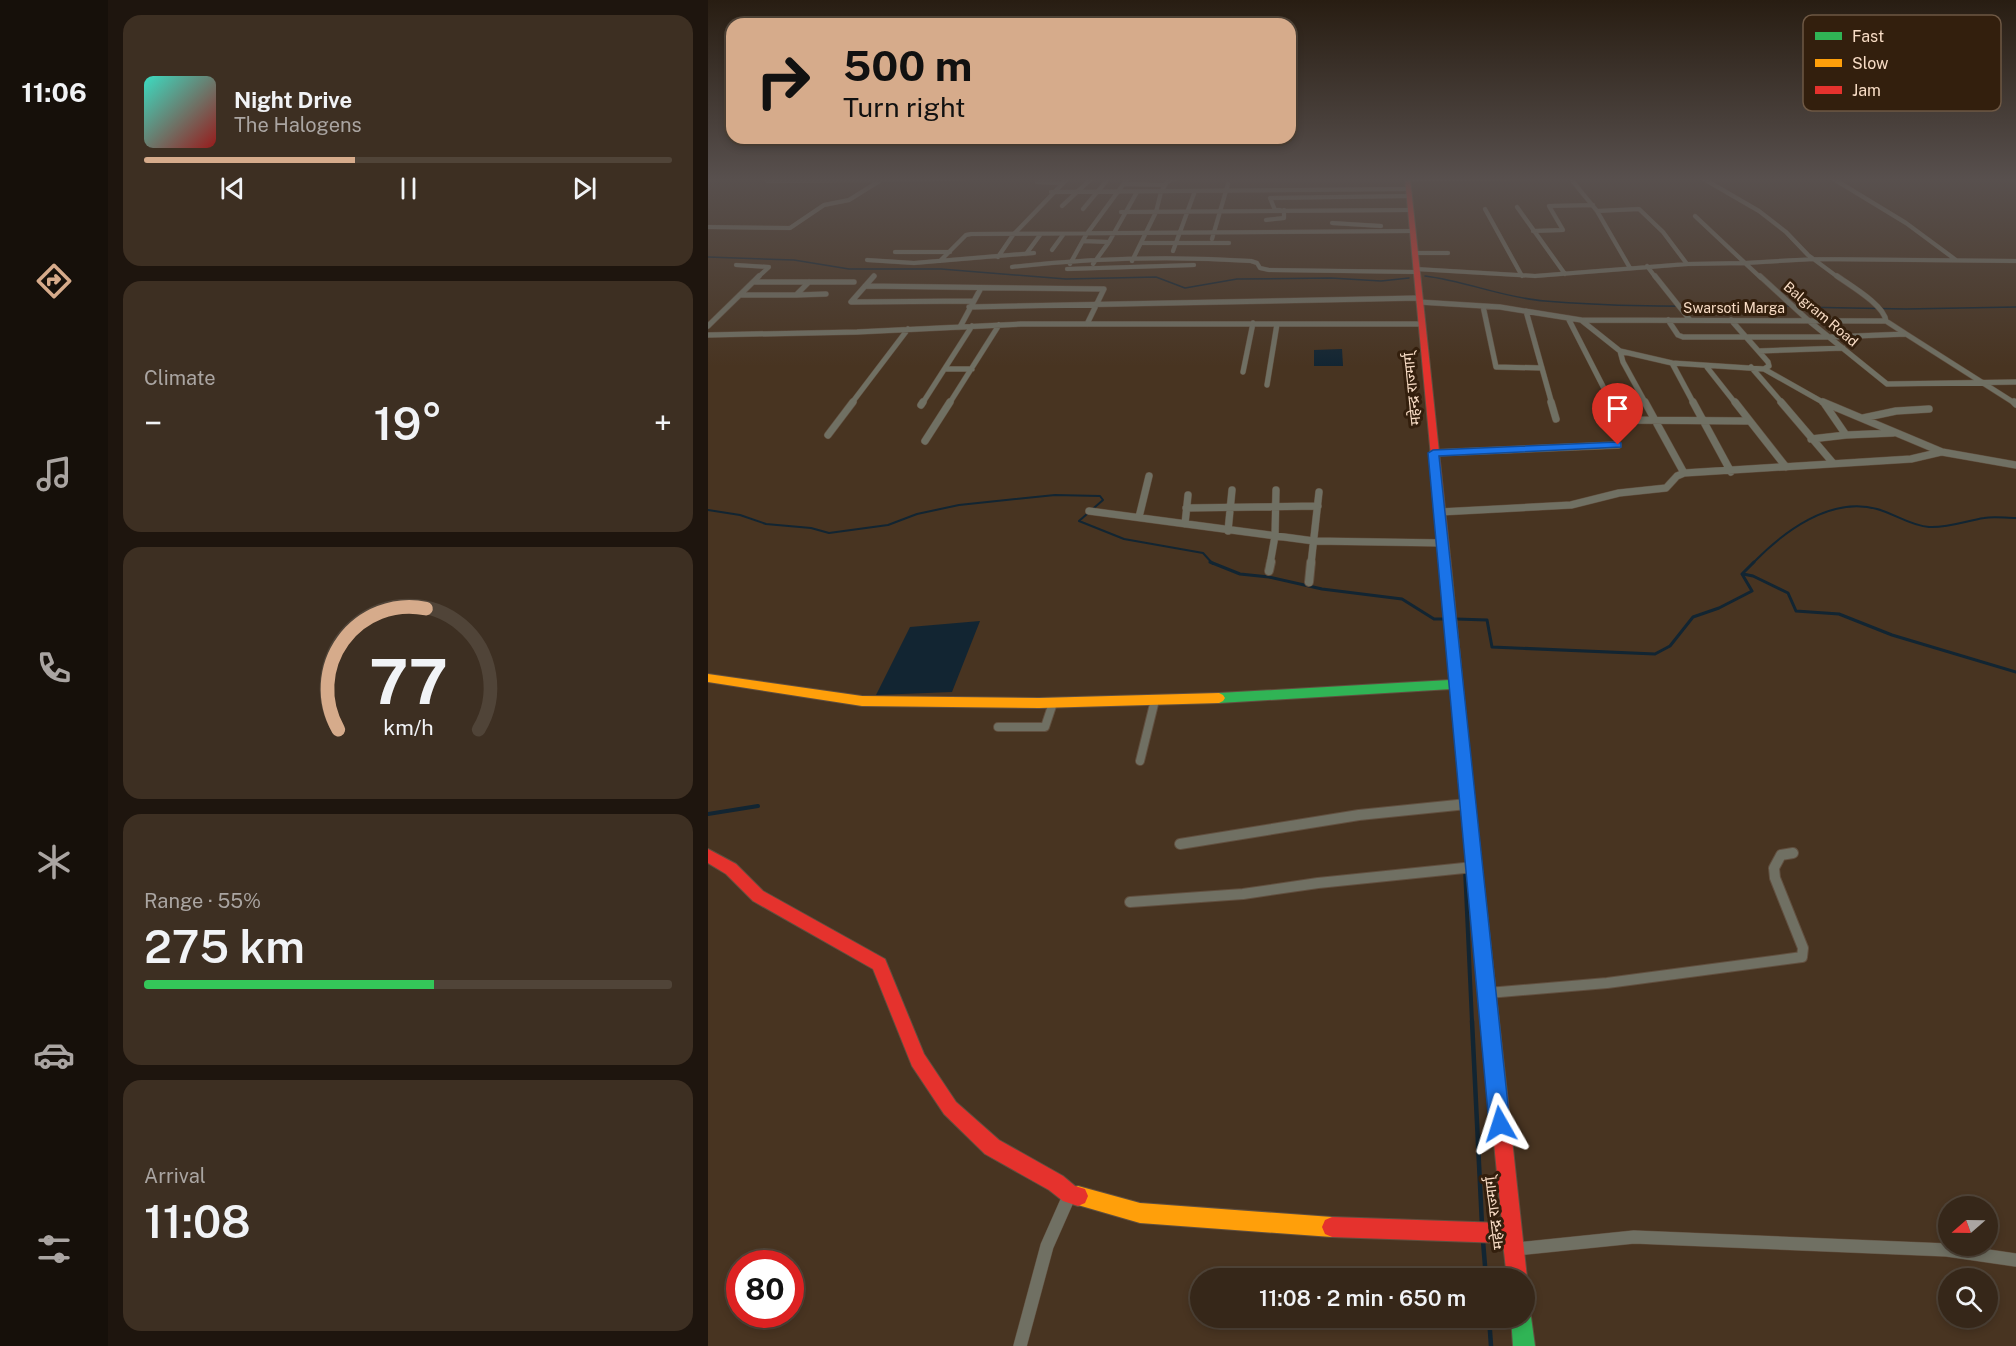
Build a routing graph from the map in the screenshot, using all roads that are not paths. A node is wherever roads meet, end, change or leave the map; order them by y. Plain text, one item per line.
1 (962, 241) edge
2 (1009, 241) edge
3 (1036, 241) edge
4 (1059, 241) edge
5 (1413, 241) edge
6 (1503, 241) edge
7 (1540, 241) edge
8 (1614, 241) edge
9 (1670, 241) edge
10 (1721, 241) edge
11 (1797, 241) edge
12 (1930, 241) edge
13 (1083, 242) joint
14 (1109, 242) joint
15 (1211, 242) joint
16 (1142, 243) joint
17 (1175, 243) junction
18 (1229, 243) dead end
19 (1052, 250) dead end
20 (1173, 251) dead end
21 (895, 252) dead end
22 (950, 252) junction
23 (1034, 253) dead end
24 (1414, 253) junction
25 (1448, 253) dead end
26 (1026, 254) junction
27 (998, 257) junction
28 (1195, 257) junction
29 (1814, 259) junction
30 (867, 260) dead end
31 (1132, 260) junction
32 (1956, 260) junction
33 (940, 261) junction
34 (1071, 261) junction
35 (1095, 261) junction
36 (2016, 261) edge
37 (1745, 263) junction
38 (1687, 264) junction
39 (1194, 265) junction
40 (736, 266) dead end
41 (1012, 267) dead end
42 (1647, 267) junction
43 (1131, 268) junction
44 (1630, 268) junction
45 (1091, 269) junction
46 (1416, 271) junction
47 (1193, 274) dead end
48 (1565, 274) junction
49 (874, 276) dead end
50 (1522, 276) junction
51 (753, 282) junction
52 (809, 282) junction
53 (854, 282) dead end
54 (865, 286) junction
55 (981, 288) junction
56 (826, 294) dead end
57 (740, 295) junction
58 (796, 295) junction
59 (1419, 300) junction
60 (973, 301) junction
61 (1098, 306) junction
62 (1484, 306) junction
63 (969, 307) junction
64 (1526, 311) junction
65 (1568, 318) junction
66 (1581, 320) junction
67 (1668, 320) junction
68 (1690, 320) junction
69 (1731, 320) junction
70 (1809, 321) junction
71 (1886, 321) junction
72 (1253, 323) junction
73 (1088, 324) junction
74 (1277, 324) junction
75 (1420, 324) junction
76 (999, 325) junction
77 (708, 326) edge
78 (972, 326) junction
79 (960, 327) junction
80 (908, 329) junction
81 (708, 334) edge
82 (1906, 334) junction
83 (1746, 337) junction
84 (1831, 337) junction
85 (1844, 348) junction
86 (1620, 351) junction
87 (1759, 351) junction
88 (1672, 363) junction
89 (1706, 366) junction
90 (1751, 367) junction
91 (1542, 368) junction
92 (945, 369) junction
93 (972, 369) junction
94 (1764, 369) junction
95 (1243, 372) dead end
96 (2016, 382) edge
97 (1986, 384) junction
98 (1267, 385) dead end
99 (1824, 403) junction
100 (2016, 404) edge
101 (921, 405) dead end
102 (1929, 409) dead end
103 (1862, 418) junction
104 (1556, 419) dead end
105 (1655, 420) junction
106 (1703, 420) junction
107 (1749, 421) junction
108 (1897, 433) junction
109 (828, 435) dead end
110 (1846, 435) junction
111 (1811, 439) junction
112 (926, 441) dead end
113 (1618, 445) dead end
114 (1942, 452) junction
115 (1433, 453) junction
116 (1833, 463) junction
117 (2016, 465) edge
118 (1786, 467) junction
119 (1731, 472) junction
120 (1684, 473) junction
121 (1149, 476) dead end
122 (1232, 490) dead end
123 (1276, 490) dead end
124 (1319, 492) dead end
125 (1188, 495) dead end
126 (1318, 506) junction
127 (1230, 507) junction
128 (1275, 507) junction
129 (1186, 508) junction
130 (1089, 511) dead end
131 (1440, 512) junction
132 (1138, 517) junction
133 (1185, 524) junction
134 (1228, 531) junction
135 (1275, 536) junction
136 (1314, 541) junction
137 (1444, 543) junction
138 (1269, 571) dead end
139 (1309, 582) dead end
140 (708, 678) edge
141 (1456, 684) junction
142 (1155, 700) junction
143 (1053, 703) junction
144 (998, 727) dead end
145 (1140, 761) dead end
146 (1467, 804) junction
147 (1180, 844) dead end
148 (1793, 853) dead end
149 (708, 855) edge
150 (1474, 867) junction
151 (1130, 902) dead end
152 (1487, 993) junction
153 (1070, 1194) junction
154 (1510, 1233) junction
155 (1514, 1250) junction
156 (2016, 1260) edge
157 (1516, 1268) edge
158 (1522, 1328) edge
159 (1020, 1346) edge
160 (1524, 1346) edge

1 - 22 street
2 - 27 street
3 - 26 street
4 - 19 street
5 - 24 main road, महेन्द्र राज्मार्ग्
6 - 50 street
7 - 48 street
8 - 44 street
9 - 38 street
10 - 37 street, Balgram Road
11 - 29 street
12 - 32 street
13 - 14 street
13 - 34 street
14 - 35 street
15 - 17 street
15 - 18 street
16 - 17 street
16 - 31 street
17 - 20 street
21 - 22 street
22 - 33 street
23 - 26 street
24 - 25 street
24 - 46 main road, महेन्द्र राज्मार्ग्
26 - 27 street
27 - 33 street
28 - 31 street
28 - 39 street
28 - 46 street
29 - 32 street
29 - 37 street
29 - 71 street
30 - 33 street
31 - 35 street
31 - 43 street
32 - 36 street
34 - 35 street
34 - 41 street
34 - 45 street
35 - 45 street
37 - 38 street
37 - 70 street, Balgram Road
38 - 42 street
39 - 43 street
39 - 47 street
40 - 51 street
42 - 44 street
42 - 68 street
43 - 45 street
44 - 48 street
46 - 50 street
46 - 59 main road, महेन्द्र राज्मार्ग्
48 - 50 street
49 - 54 street
51 - 52 street
51 - 57 street
52 - 53 street
52 - 58 street
54 - 55 street
54 - 60 street
55 - 60 street
55 - 61 street
56 - 58 street
57 - 58 street
57 - 77 street
59 - 61 street, Swarsoti Marga
59 - 62 street, Swarsoti Marga
59 - 75 main road, महेन्द्र राज्मार्ग्
60 - 63 street
61 - 63 street, Swarsoti Marga
61 - 73 street
62 - 64 street, Swarsoti Marga
62 - 91 street
63 - 79 street
64 - 65 street, Swarsoti Marga
64 - 91 street
65 - 66 street, Swarsoti Marga
65 - 105 street
66 - 67 street, Swarsoti Marga
66 - 86 street
67 - 68 street, Swarsoti Marga
67 - 83 street
68 - 69 street, Swarsoti Marga
69 - 70 street, Swarsoti Marga
69 - 83 street
70 - 71 street, Swarsoti Marga
70 - 84 street, Balgram Road
71 - 82 street
72 - 73 street
72 - 74 street
72 - 95 street
73 - 76 street
74 - 75 street
74 - 98 street
75 - 115 main road, महेन्द्र राज्मार्ग्
76 - 78 street
76 - 93 street
78 - 79 street
78 - 92 street
79 - 80 street
80 - 81 street
80 - 109 street
82 - 84 street
82 - 97 street
83 - 84 street
83 - 87 street
84 - 85 street, Balgram Road
85 - 87 street
85 - 97 street, Balgram Road
86 - 88 street
86 - 105 street
87 - 94 street
88 - 89 street
88 - 106 street
89 - 90 street
89 - 107 street
90 - 94 street
90 - 111 street
91 - 104 street
92 - 93 street
92 - 101 street
93 - 112 street
94 - 99 street
96 - 97 street
97 - 100 street
99 - 103 street
99 - 110 street
102 - 103 street
103 - 108 street
105 - 106 street
105 - 120 street
106 - 107 street
106 - 119 street
107 - 118 street
108 - 110 street
108 - 114 street
110 - 111 street
111 - 116 street
113 - 115 street
114 - 116 street
114 - 117 street
115 - 131 main road, महेन्द्र राज्मार्ग्
116 - 118 street
118 - 119 street
119 - 120 street
120 - 131 street
121 - 132 street
122 - 127 street
123 - 128 street
124 - 126 street
125 - 129 street
126 - 128 street
126 - 136 street
127 - 128 street
127 - 129 street
127 - 134 street
128 - 135 street
129 - 133 street
130 - 132 street
131 - 137 main road, महेन्द्र राज्मार्ग्
132 - 133 street
133 - 134 street
134 - 135 street
135 - 136 street
135 - 138 street
136 - 137 street
136 - 139 street
137 - 141 main road, महेन्द्र राज्मार्ग्
140 - 143 main road
141 - 142 main road
141 - 146 main road, महेन्द्र राज्मार्ग्
142 - 143 main road
142 - 145 street
143 - 144 street
146 - 147 street
146 - 150 main road, महेन्द्र राज्मार्ग्
148 - 152 street
149 - 153 main road
150 - 151 street
150 - 152 main road, महेन्द्र राज्मार्ग्
152 - 154 main road, महेन्द्र राज्मार्ग्
153 - 154 main road
153 - 159 street
154 - 155 main road, महेन्द्र राज्मार्ग्
155 - 156 street
155 - 157 main road, महेन्द्र राज्मार्ग्
158 - 160 main road

